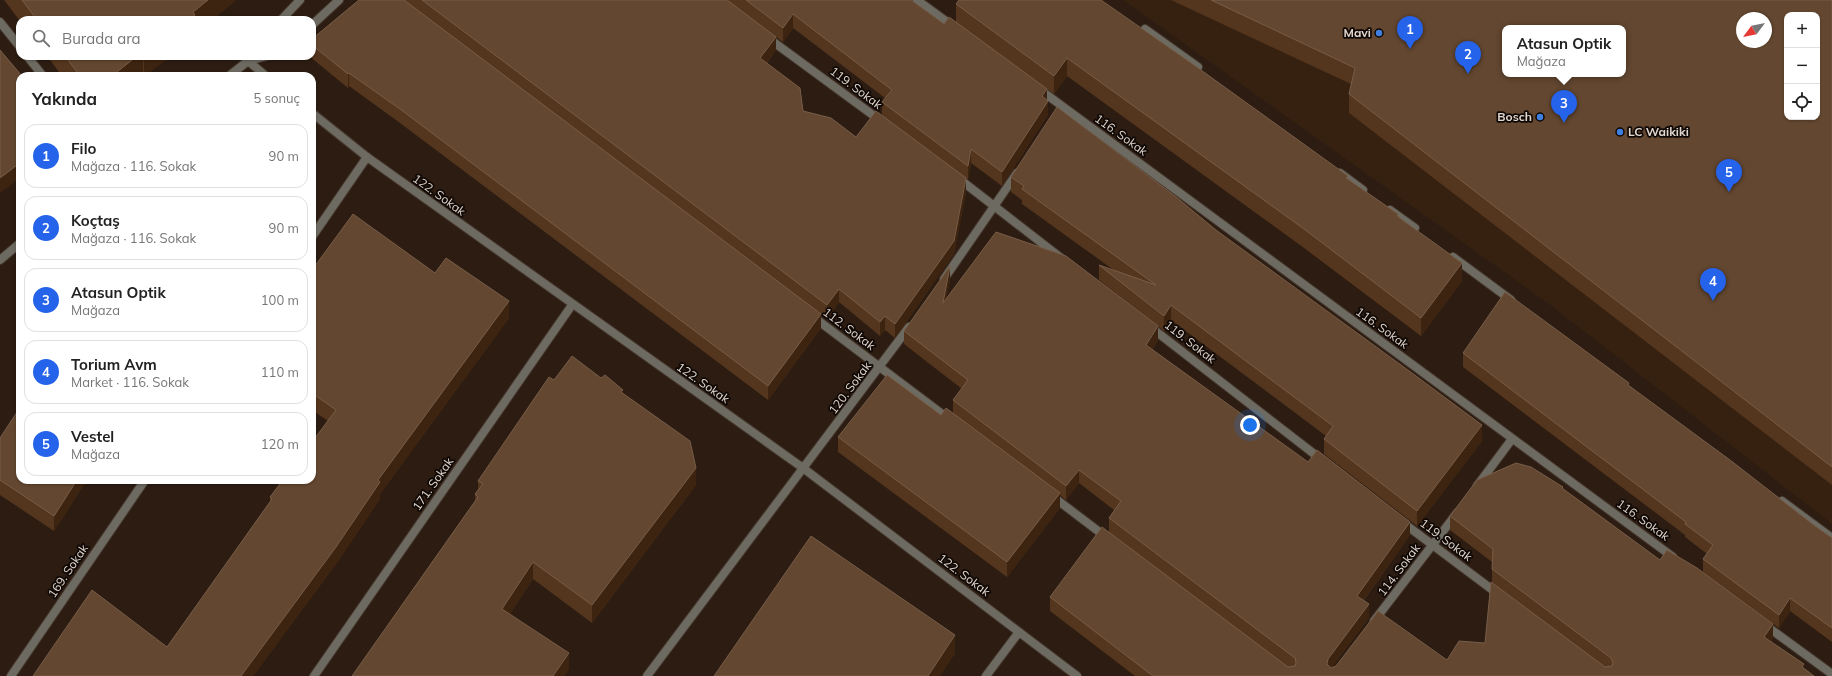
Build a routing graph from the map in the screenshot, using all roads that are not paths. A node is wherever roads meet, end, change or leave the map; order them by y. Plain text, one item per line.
1 (300, 0) edge
2 (339, 0) edge
3 (917, 0) edge
4 (285, 16) edge
5 (316, 21) edge
6 (0, 22) edge
7 (1145, 29) edge
8 (961, 32) edge
9 (762, 33) edge
10 (16, 42) edge
11 (30, 60) edge
12 (249, 60) edge
13 (251, 60) edge
14 (40, 72) edge
15 (233, 72) edge
16 (262, 72) edge
17 (1203, 72) edge
18 (1030, 83) edge
19 (316, 116) edge
20 (888, 127) edge
21 (367, 157) junction
22 (1332, 167) edge
23 (1020, 169) edge
24 (951, 174) edge
25 (1370, 195) edge
26 (1383, 205) edge
27 (995, 207) junction
28 (316, 231) edge
29 (1421, 233) edge
30 (16, 246) edge
31 (1447, 252) edge
32 (0, 260) edge
33 (1070, 265) edge
34 (940, 284) edge
35 (572, 305) junction
36 (1518, 305) edge
37 (805, 310) edge
38 (913, 323) edge
39 (1145, 323) edge
40 (880, 368) junction
41 (956, 425) edge
42 (1512, 439) junction
43 (1326, 463) edge
44 (803, 468) junction
45 (143, 484) edge
46 (1045, 491) edge
47 (1470, 495) edge
48 (1774, 495) edge
49 (1461, 508) edge
50 (1395, 516) edge
51 (1832, 538) edge
52 (1114, 543) edge
53 (1432, 545) junction
54 (1678, 561) edge
55 (1508, 601) edge
56 (1755, 618) edge
57 (1370, 626) edge
58 (1019, 632) junction
59 (1832, 674) edge
60 (11, 676) edge
61 (314, 676) edge
62 (647, 676) edge
63 (986, 676) edge
64 (1077, 676) edge

1 - 4 street
2 - 5 street
3 - 8 street
6 - 10 street
7 - 17 street
9 - 20 street, 119. Sokak
11 - 14 street
12 - 15 street
13 - 16 street
18 - 42 street, 116. Sokak
19 - 21 street, 122. Sokak
21 - 28 street
21 - 35 street, 122. Sokak
22 - 25 street
23 - 27 street
24 - 27 street
26 - 29 street
27 - 33 street
27 - 34 street
30 - 32 street
31 - 36 street
35 - 44 street, 122. Sokak
35 - 61 street, 171. Sokak
37 - 40 street, 112. Sokak
38 - 40 street, 120. Sokak
39 - 43 street, 119. Sokak
40 - 41 street, 112. Sokak
40 - 44 street, 120. Sokak
42 - 47 street
42 - 54 street, 116. Sokak
44 - 58 street, 122. Sokak
44 - 62 street, 120. Sokak
45 - 60 street, 169. Sokak
46 - 52 street
48 - 51 street
49 - 53 street, 114. Sokak
50 - 53 street, 119. Sokak
53 - 55 street, 119. Sokak
53 - 57 street, 114. Sokak
56 - 59 street
58 - 63 street
58 - 64 street, 122. Sokak

